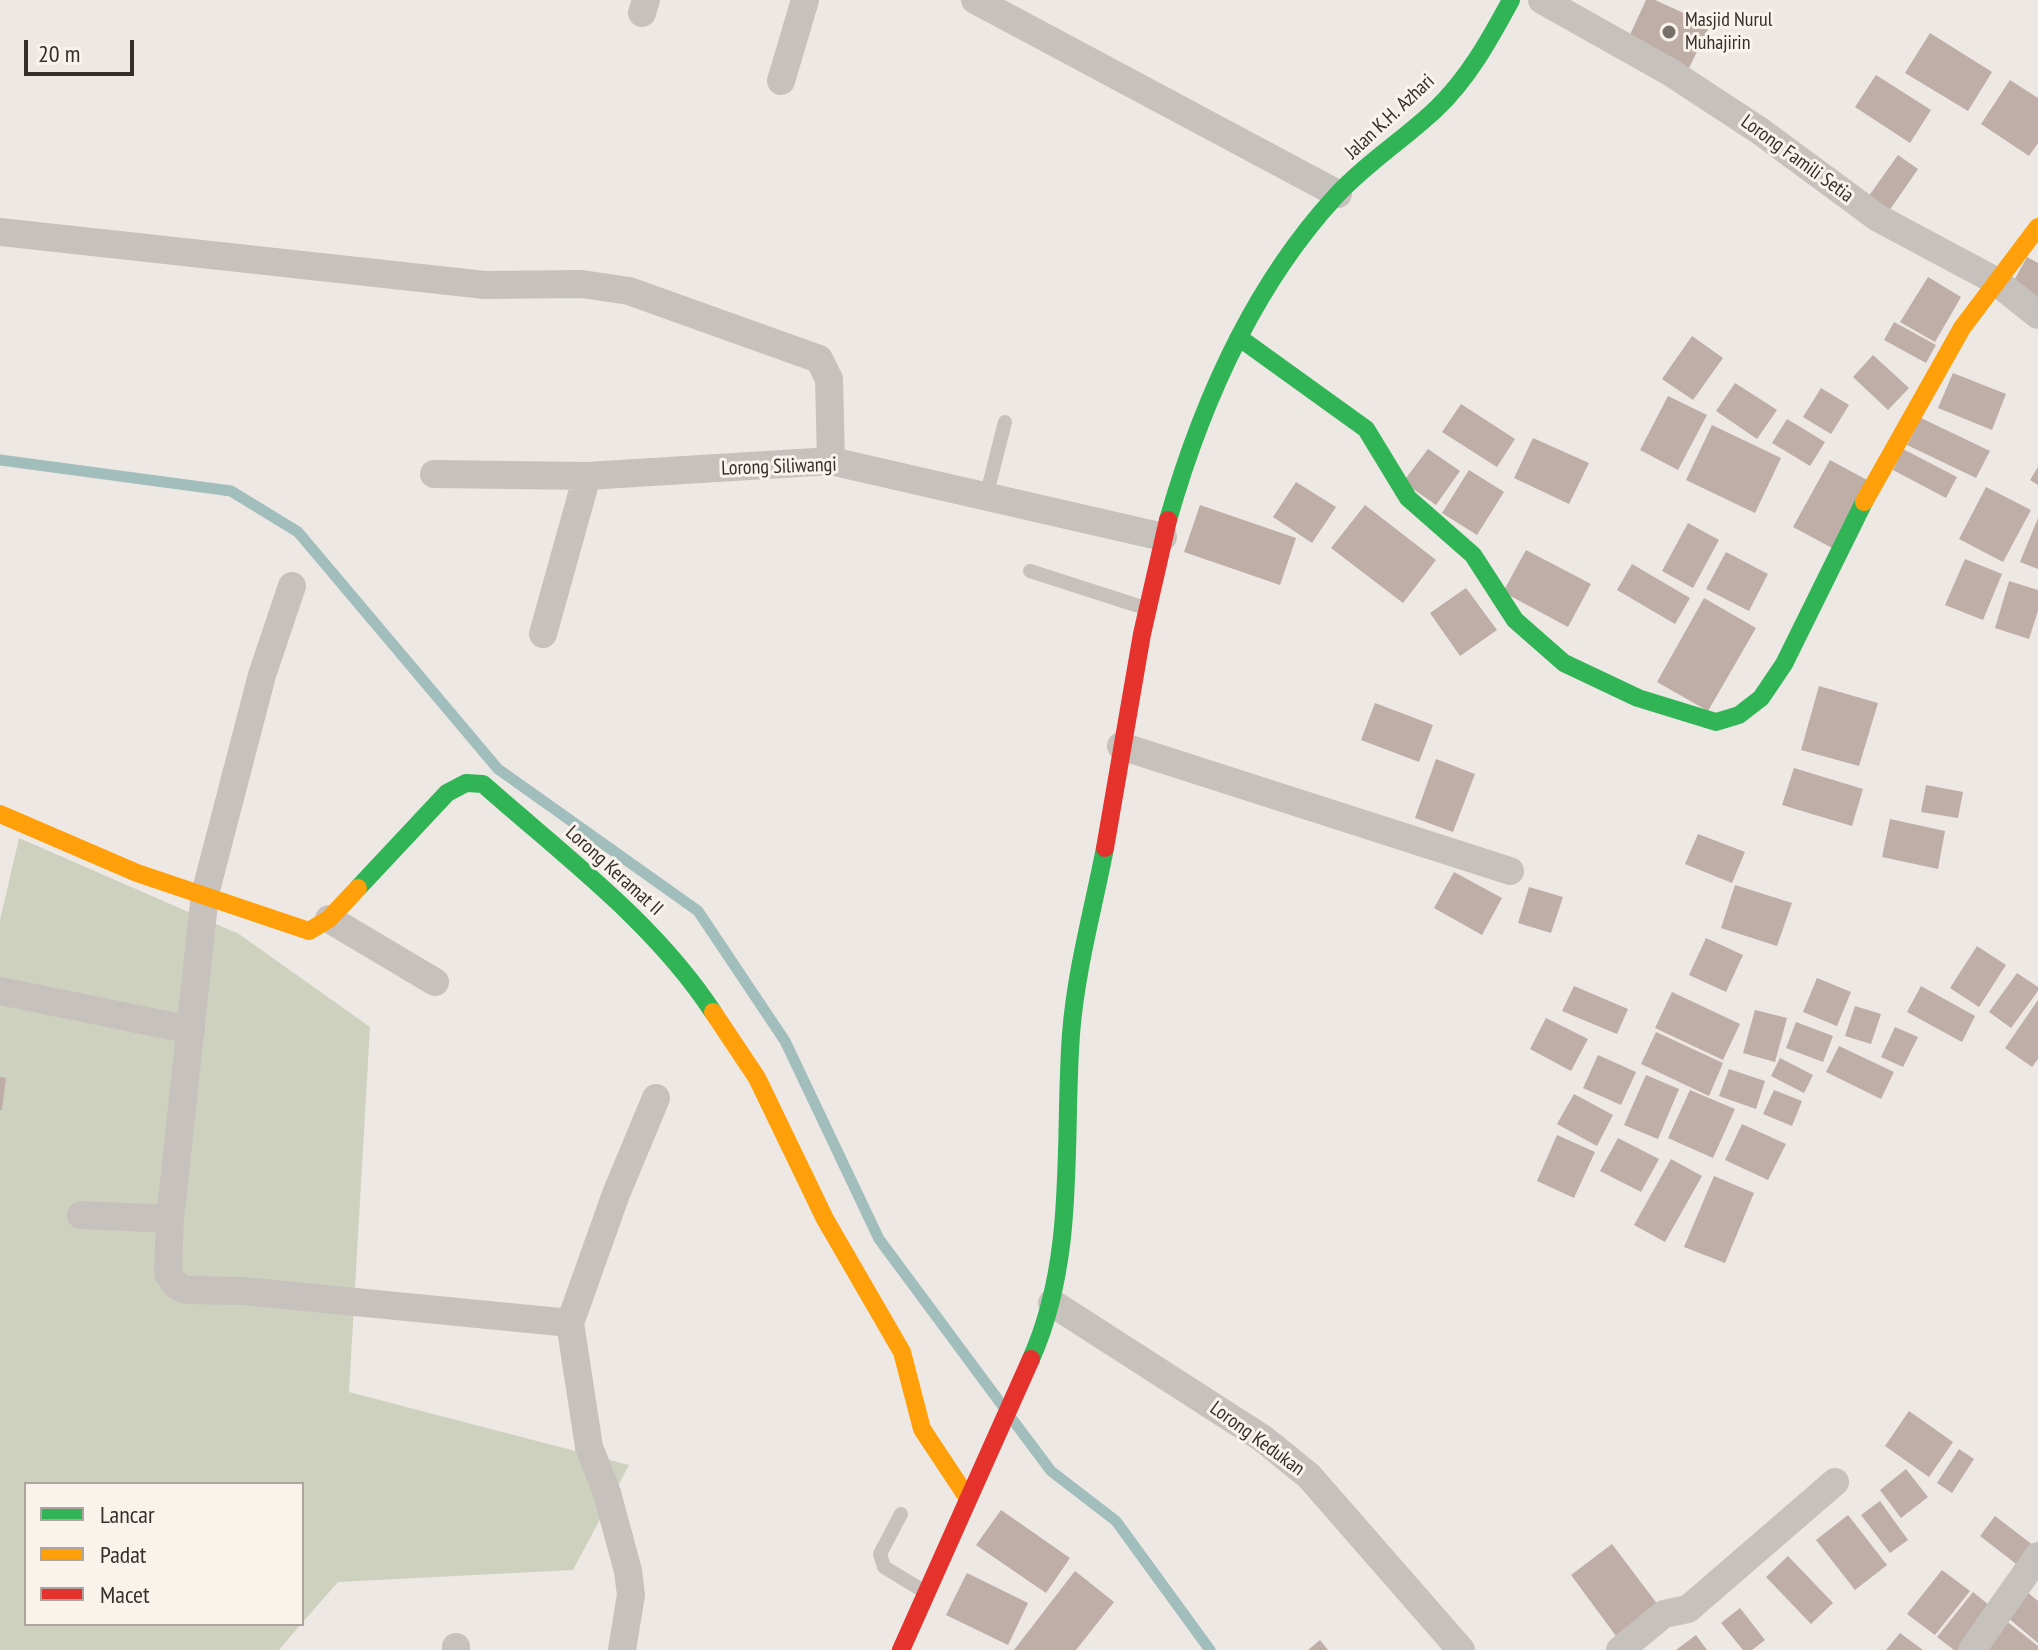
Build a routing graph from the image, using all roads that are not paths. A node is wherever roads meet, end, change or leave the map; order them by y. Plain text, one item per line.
1 (805, 0) edge
2 (975, 0) edge
3 (1511, 0) edge
4 (1542, 0) edge
5 (781, 81) dead end
6 (1338, 194) junction
7 (2038, 227) edge
8 (0, 232) edge
9 (1994, 280) junction
10 (2038, 315) edge
11 (1241, 339) junction
12 (1005, 422) dead end
13 (831, 461) junction
14 (434, 474) dead end
15 (587, 476) junction
16 (986, 497) junction
17 (1163, 537) junction
18 (1030, 571) dead end
19 (292, 586) dead end
20 (1149, 609) junction
21 (543, 634) dead end
22 (1121, 746) junction
23 (0, 814) edge
24 (1510, 871) dead end
25 (205, 894) junction
26 (329, 919) junction
27 (435, 982) dead end
28 (0, 991) edge
29 (191, 1030) junction
30 (656, 1098) dead end
31 (81, 1215) dead end
32 (170, 1219) junction
33 (1052, 1303) junction
34 (570, 1323) junction
35 (1835, 1482) dead end
36 (967, 1497) junction
37 (901, 1514) dead end
38 (2038, 1556) edge
39 (925, 1592) junction
40 (622, 1650) edge
41 (901, 1650) edge
42 (1461, 1650) edge
43 (1620, 1650) edge
44 (1972, 1650) edge

1 - 5 street
2 - 6 street
3 - 6 street, Jalan K.H. Azhari
4 - 9 street, Lorong Famili Setia
6 - 11 street, Jalan K.H. Azhari
7 - 9 street
8 - 13 street
9 - 10 street, Lorong Famili Setia
9 - 11 street
11 - 17 street, Jalan K.H. Azhari
12 - 16 lane
13 - 15 street, Lorong Siliwangi
13 - 16 street, Lorong Siliwangi
14 - 15 street, Lorong Siliwangi
15 - 21 street
16 - 17 street, Lorong Siliwangi
17 - 20 street, Jalan K.H. Azhari
18 - 20 lane
19 - 25 street
20 - 22 street, Jalan K.H. Azhari
22 - 24 street
22 - 33 street, Jalan K.H. Azhari
23 - 25 street
25 - 26 street
25 - 29 street
26 - 27 street
26 - 36 street, Lorong Keramat II
28 - 29 street
29 - 32 street
30 - 34 street
31 - 32 street
32 - 34 street
33 - 36 street, Jalan K.H. Azhari
33 - 42 street, Lorong Kedukan
34 - 40 street
35 - 43 street
36 - 39 street, Jalan K.H. Azhari
37 - 39 lane
38 - 44 street
39 - 41 street, Jalan K.H. Azhari

